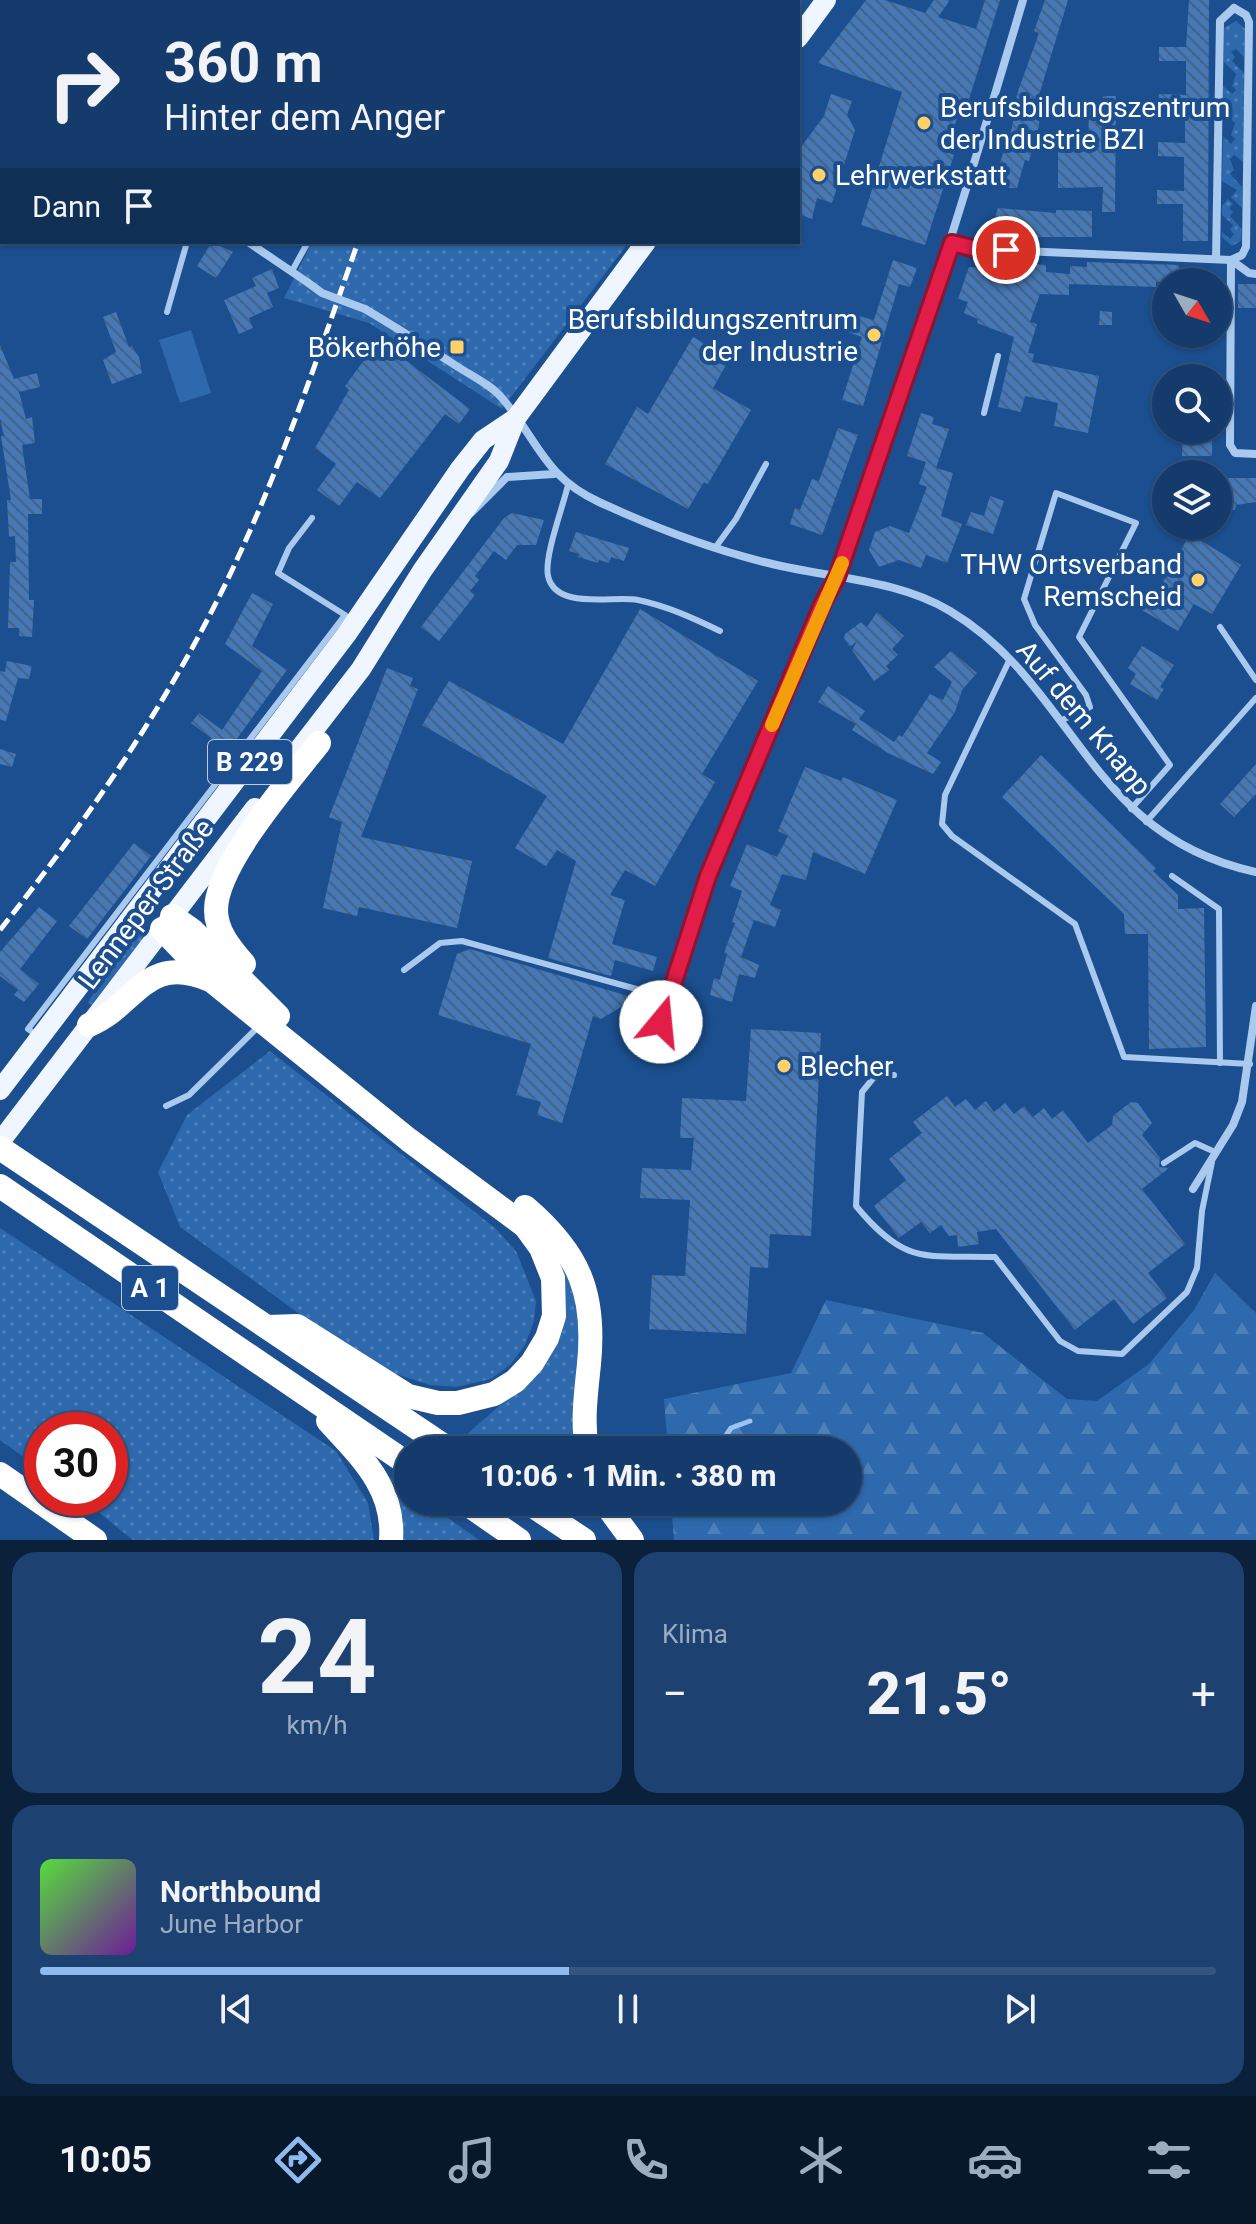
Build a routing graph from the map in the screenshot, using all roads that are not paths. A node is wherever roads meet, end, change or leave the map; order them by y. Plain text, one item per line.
1 (826, 0) edge
2 (1023, 0) edge
3 (1234, 4) edge
4 (800, 35) edge
5 (952, 243) junction
6 (186, 244) edge
7 (251, 244) edge
8 (307, 244) edge
9 (645, 244) edge
10 (1216, 259) junction
11 (1231, 260) junction
12 (292, 271) junction
13 (1256, 274) edge
14 (167, 312) dead end
15 (998, 356) dead end
16 (984, 413) dead end
17 (516, 418) junction
18 (1256, 454) edge
19 (766, 464) dead end
20 (554, 474) junction
21 (568, 485) junction
22 (312, 518) dead end
23 (452, 526) junction
24 (715, 548) junction
25 (837, 577) junction
26 (1220, 627) dead end
27 (720, 631) dead end
28 (1009, 661) junction
29 (1256, 680) edge
30 (1256, 698) edge
31 (323, 718) junction
32 (1059, 722) junction
33 (319, 743) joint
34 (1131, 809) junction
35 (1146, 822) junction
36 (1256, 872) edge
37 (1172, 876) dead end
38 (143, 902) junction
39 (167, 922) junction
40 (404, 970) dead end
41 (212, 981) junction
42 (669, 998) junction
43 (1256, 1006) edge
44 (263, 1012) junction
45 (89, 1025) junction
46 (40, 1037) junction
47 (643, 1053) dead end
48 (1220, 1063) junction
49 (1250, 1064) junction
50 (894, 1075) dead end
51 (6, 1082) edge
52 (166, 1106) dead end
53 (0, 1142) edge
54 (0, 1148) edge
55 (1214, 1153) junction
56 (1164, 1163) dead end
57 (0, 1186) edge
58 (1193, 1189) dead end
59 (267, 1327) junction
60 (300, 1390) junction
61 (429, 1436) edge
62 (586, 1436) edge
63 (394, 1454) edge
64 (0, 1474) edge
65 (484, 1516) edge
66 (548, 1516) edge
67 (614, 1516) edge
68 (95, 1540) edge
69 (391, 1540) edge
70 (519, 1540) edge
71 (584, 1540) edge
72 (632, 1540) edge

1 - 4 main road
2 - 5 street
3 - 10 street
3 - 11 street
5 - 10 street
5 - 25 street
6 - 14 lane
7 - 12 street, Auf dem Knapp
8 - 12 lane
9 - 17 main road, Lenneper Straße / B 229
10 - 11 street
11 - 13 street
11 - 18 street
12 - 17 street, Auf dem Knapp, bridge
15 - 16 lane
17 - 20 street, Auf dem Knapp
17 - 23 main road, Lenneper Straße / B 229
17 - 38 main road, Lenneper Straße / B 229
19 - 24 lane
20 - 21 street, Auf dem Knapp
20 - 23 street
21 - 24 street, Auf dem Knapp
21 - 27 lane
22 - 46 lane
23 - 31 main road, Lenneper Straße / B 229
24 - 25 street, Auf dem Knapp
25 - 28 street, Auf dem Knapp
25 - 42 street
26 - 29 lane
28 - 32 street, Auf dem Knapp
28 - 48 lane
30 - 35 lane
31 - 33 main road
31 - 39 main road, Lenneper Straße / B 229
32 - 34 street, Auf dem Knapp
32 - 34 lane
33 - 44 highway
34 - 35 street, Auf dem Knapp
35 - 36 street, Auf dem Knapp
37 - 48 lane
38 - 39 main road
38 - 46 main road, Lenneper Straße / B 229
39 - 41 highway
39 - 44 highway
39 - 45 main road, Lenneper Straße / B 229
40 - 42 lane
41 - 44 highway
41 - 45 highway
42 - 47 street
43 - 49 street
44 - 52 lane
44 - 59 highway
44 - 62 highway
45 - 53 main road, Lenneper Straße / B 229
46 - 51 main road, Lenneper Straße / B 229
48 - 49 lane
49 - 55 street
50 - 55 lane
54 - 59 highway, A 1
55 - 56 lane
55 - 58 street
57 - 60 highway, A 1
59 - 61 highway, A 1
60 - 63 highway, A 1
60 - 69 highway
64 - 68 highway
65 - 70 highway
66 - 71 highway
67 - 72 highway

